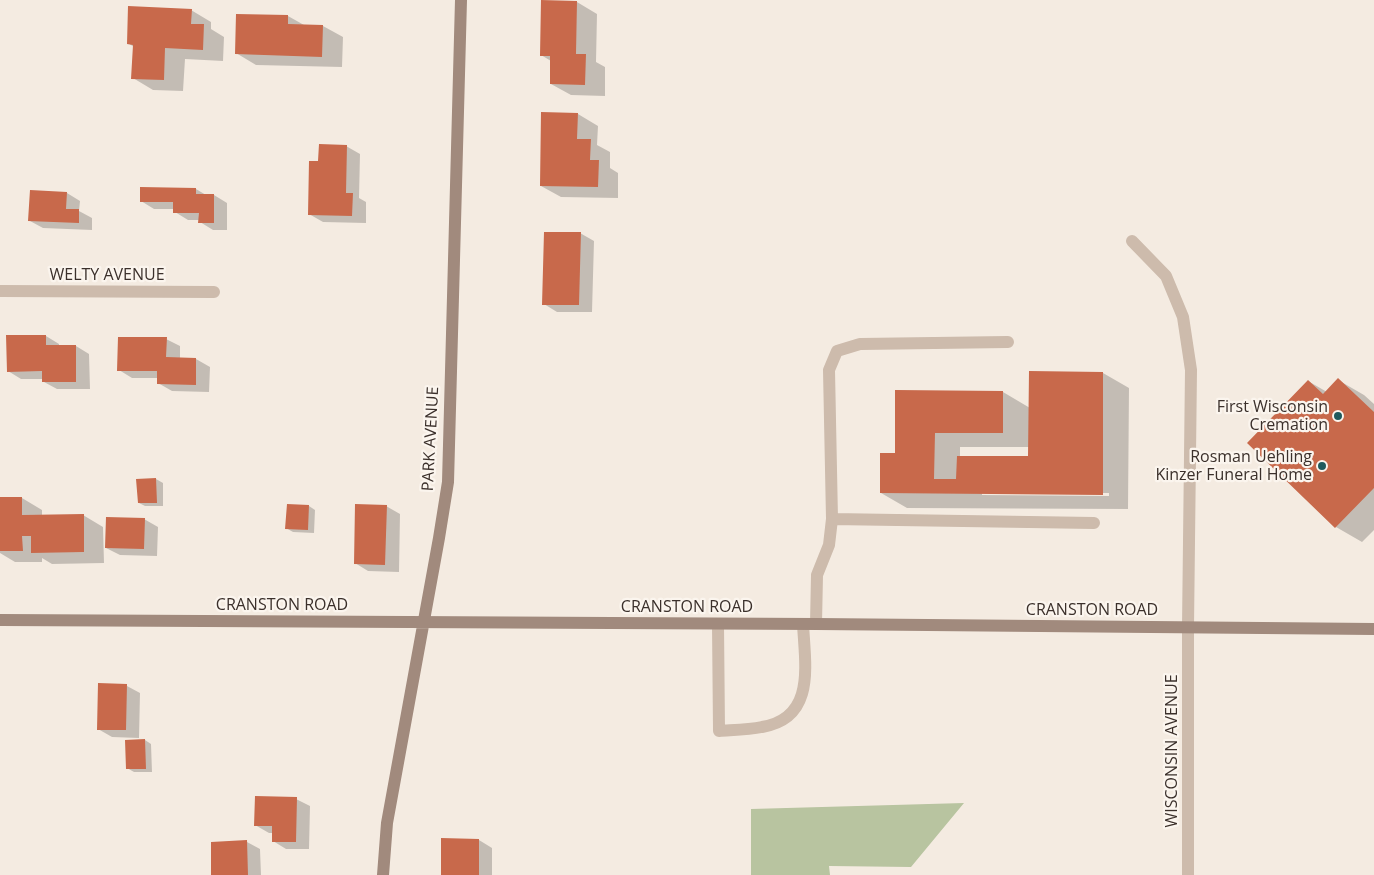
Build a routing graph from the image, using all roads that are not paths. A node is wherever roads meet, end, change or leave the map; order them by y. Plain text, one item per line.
1 (461, 0) edge
2 (1132, 241) dead end
3 (0, 291) edge
4 (214, 292) dead end
5 (1008, 342) dead end
6 (832, 519) junction
7 (1094, 523) dead end
8 (0, 620) edge
9 (424, 622) junction
10 (718, 624) junction
11 (810, 624) junction
12 (1188, 627) junction
13 (1374, 629) edge
14 (383, 875) edge
15 (1188, 875) edge

1 - 9 street, PARK AVENUE
2 - 12 street, WISCONSIN AVENUE
3 - 4 street, WELTY AVENUE
5 - 6 street
6 - 7 street
6 - 11 street
8 - 9 street, CRANSTON ROAD
9 - 10 street, CRANSTON ROAD
9 - 14 street, PARK AVENUE
10 - 11 street, CRANSTON ROAD
10 - 11 street
11 - 12 street, CRANSTON ROAD
12 - 13 street, CRANSTON ROAD
12 - 15 street, WISCONSIN AVENUE

